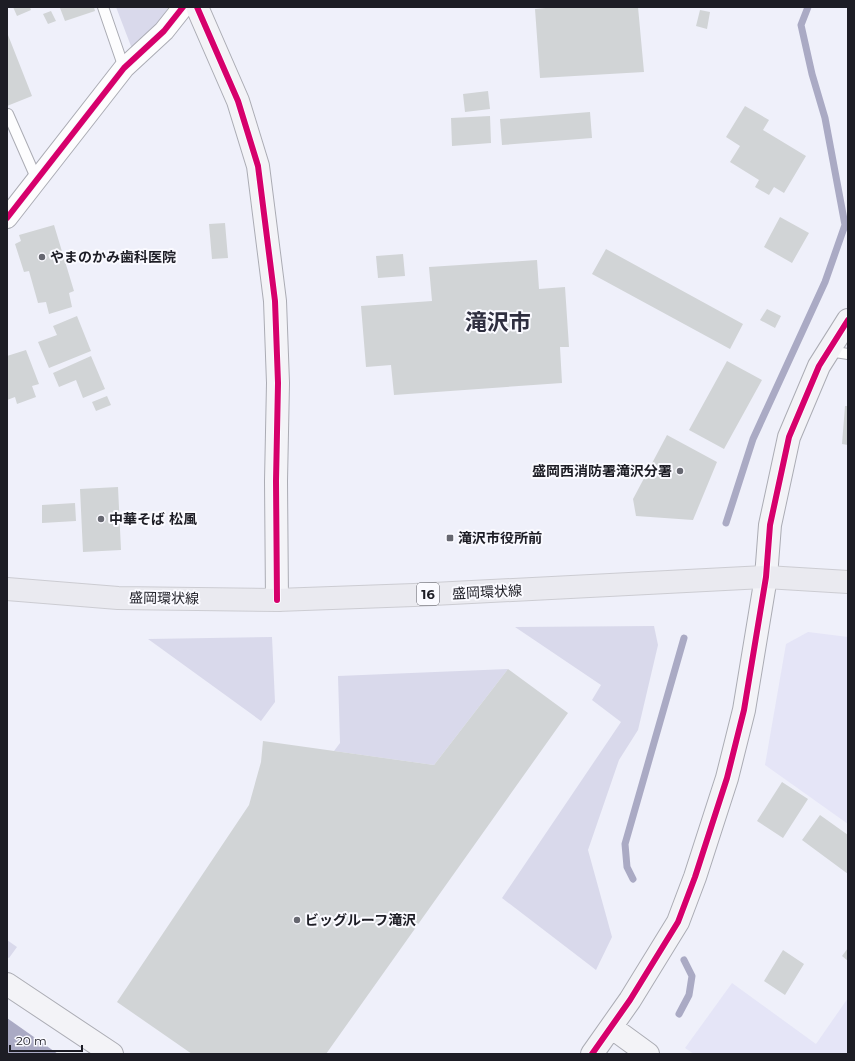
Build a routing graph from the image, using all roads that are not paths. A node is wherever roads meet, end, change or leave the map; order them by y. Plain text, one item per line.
1 (104, 7) edge
2 (183, 7) edge
3 (197, 7) edge
4 (124, 68) junction
5 (8, 114) edge
6 (36, 180) junction
7 (7, 218) edge
8 (848, 320) edge
9 (838, 352) edge
10 (766, 577) junction
11 (848, 582) edge
12 (7, 589) edge
13 (277, 600) junction
14 (7, 984) edge
15 (611, 1027) junction
16 (112, 1054) edge
17 (592, 1054) edge
18 (648, 1054) edge

1 - 4 lane
2 - 4 street
3 - 13 street
4 - 6 street
5 - 6 lane
6 - 7 street
8 - 9 street
9 - 10 street
10 - 11 main road, 盛岡環状線 / 16
10 - 13 main road, 盛岡環状線 / 16
10 - 15 street
12 - 13 main road, 盛岡環状線 / 16
14 - 16 street
15 - 17 street
15 - 18 street

